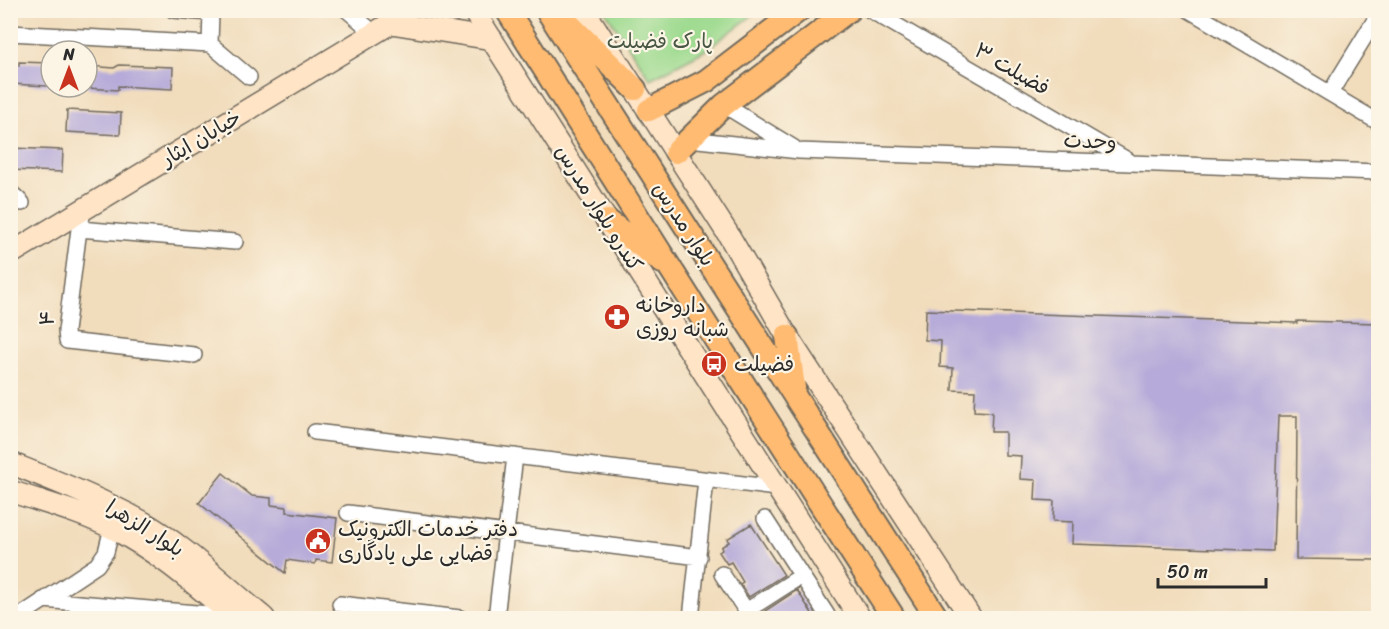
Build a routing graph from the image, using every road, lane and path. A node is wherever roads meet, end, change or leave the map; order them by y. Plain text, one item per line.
1 (173, 10) edge
2 (347, 10) edge
3 (473, 10) edge
4 (507, 10) edge
5 (548, 10) edge
6 (555, 10) edge
7 (584, 10) edge
8 (799, 10) edge
9 (849, 10) edge
10 (870, 10) edge
11 (1189, 10) edge
12 (1378, 15) edge
13 (394, 19) edge
14 (10, 33) edge
15 (492, 39) junction
16 (210, 44) junction
17 (249, 77) dead end
18 (706, 81) junction
19 (635, 89) junction
20 (1330, 93) junction
21 (724, 105) junction
22 (649, 110) junction
23 (1378, 122) edge
24 (683, 146) junction
25 (799, 151) junction
26 (1133, 163) junction
27 (1378, 172) edge
28 (10, 192) edge
29 (22, 203) dead end
30 (84, 208) junction
31 (608, 221) junction
32 (79, 229) junction
33 (235, 242) dead end
34 (10, 254) edge
35 (673, 271) junction
36 (787, 336) junction
37 (194, 355) dead end
38 (795, 395) junction
39 (315, 432) dead end
40 (515, 456) junction
41 (10, 463) edge
42 (706, 480) junction
43 (777, 488) junction
44 (10, 491) edge
45 (348, 513) dead end
46 (765, 519) dead end
47 (112, 528) junction
48 (506, 532) junction
49 (699, 556) junction
50 (722, 574) dead end
51 (801, 576) junction
52 (922, 595) junction
53 (42, 600) junction
54 (340, 604) dead end
55 (748, 615) edge
56 (827, 615) dead end
57 (892, 616) edge
58 (234, 617) edge
59 (17, 618) edge
60 (264, 618) edge
61 (460, 618) edge
62 (496, 618) edge
63 (691, 618) edge
64 (861, 618) edge
65 (937, 618) edge
66 (971, 618) edge

1 - 16 street
2 - 13 street
3 - 15 main road, کندرو بلوار مدرس
4 - 35 main road, بلوار مدرس
5 - 38 main road, بلوار مدرس
6 - 19 main road
7 - 19 main road
8 - 18 main road
9 - 21 main road
10 - 26 street, فضیلت ۳
11 - 20 street
12 - 20 street
13 - 15 main road
13 - 30 main road, خیابان ایثار
14 - 16 street
15 - 31 main road, کندرو بلوار مدرس
16 - 17 street
18 - 21 main road
18 - 22 main road
19 - 22 main road
20 - 23 street
21 - 24 main road
21 - 25 street
22 - 24 main road
24 - 25 street, وحدت
24 - 36 main road
25 - 26 street, وحدت
26 - 27 street, وحدت
28 - 29 street
30 - 32 street, ۴
30 - 34 main road, خیابان ایثار
31 - 35 main road
31 - 43 main road, کندرو بلوار مدرس
32 - 33 street
32 - 37 street, ۴
35 - 57 main road, بلوار مدرس
36 - 38 main road
36 - 66 main road
38 - 52 main road, بلوار مدرس
39 - 40 street
40 - 42 street
40 - 48 street
41 - 60 main road, بلوار الزهرا
42 - 43 street
42 - 49 street
43 - 64 main road, کندرو بلوار مدرس
44 - 47 main road, بلوار الزهرا
45 - 48 street
46 - 51 street
47 - 53 street
47 - 58 main road, بلوار الزهرا
48 - 49 street
48 - 62 street
49 - 63 street
50 - 55 street
51 - 55 street
51 - 56 street
52 - 57 main road
52 - 65 main road, بلوار مدرس
53 - 58 street
53 - 59 street
54 - 61 street

